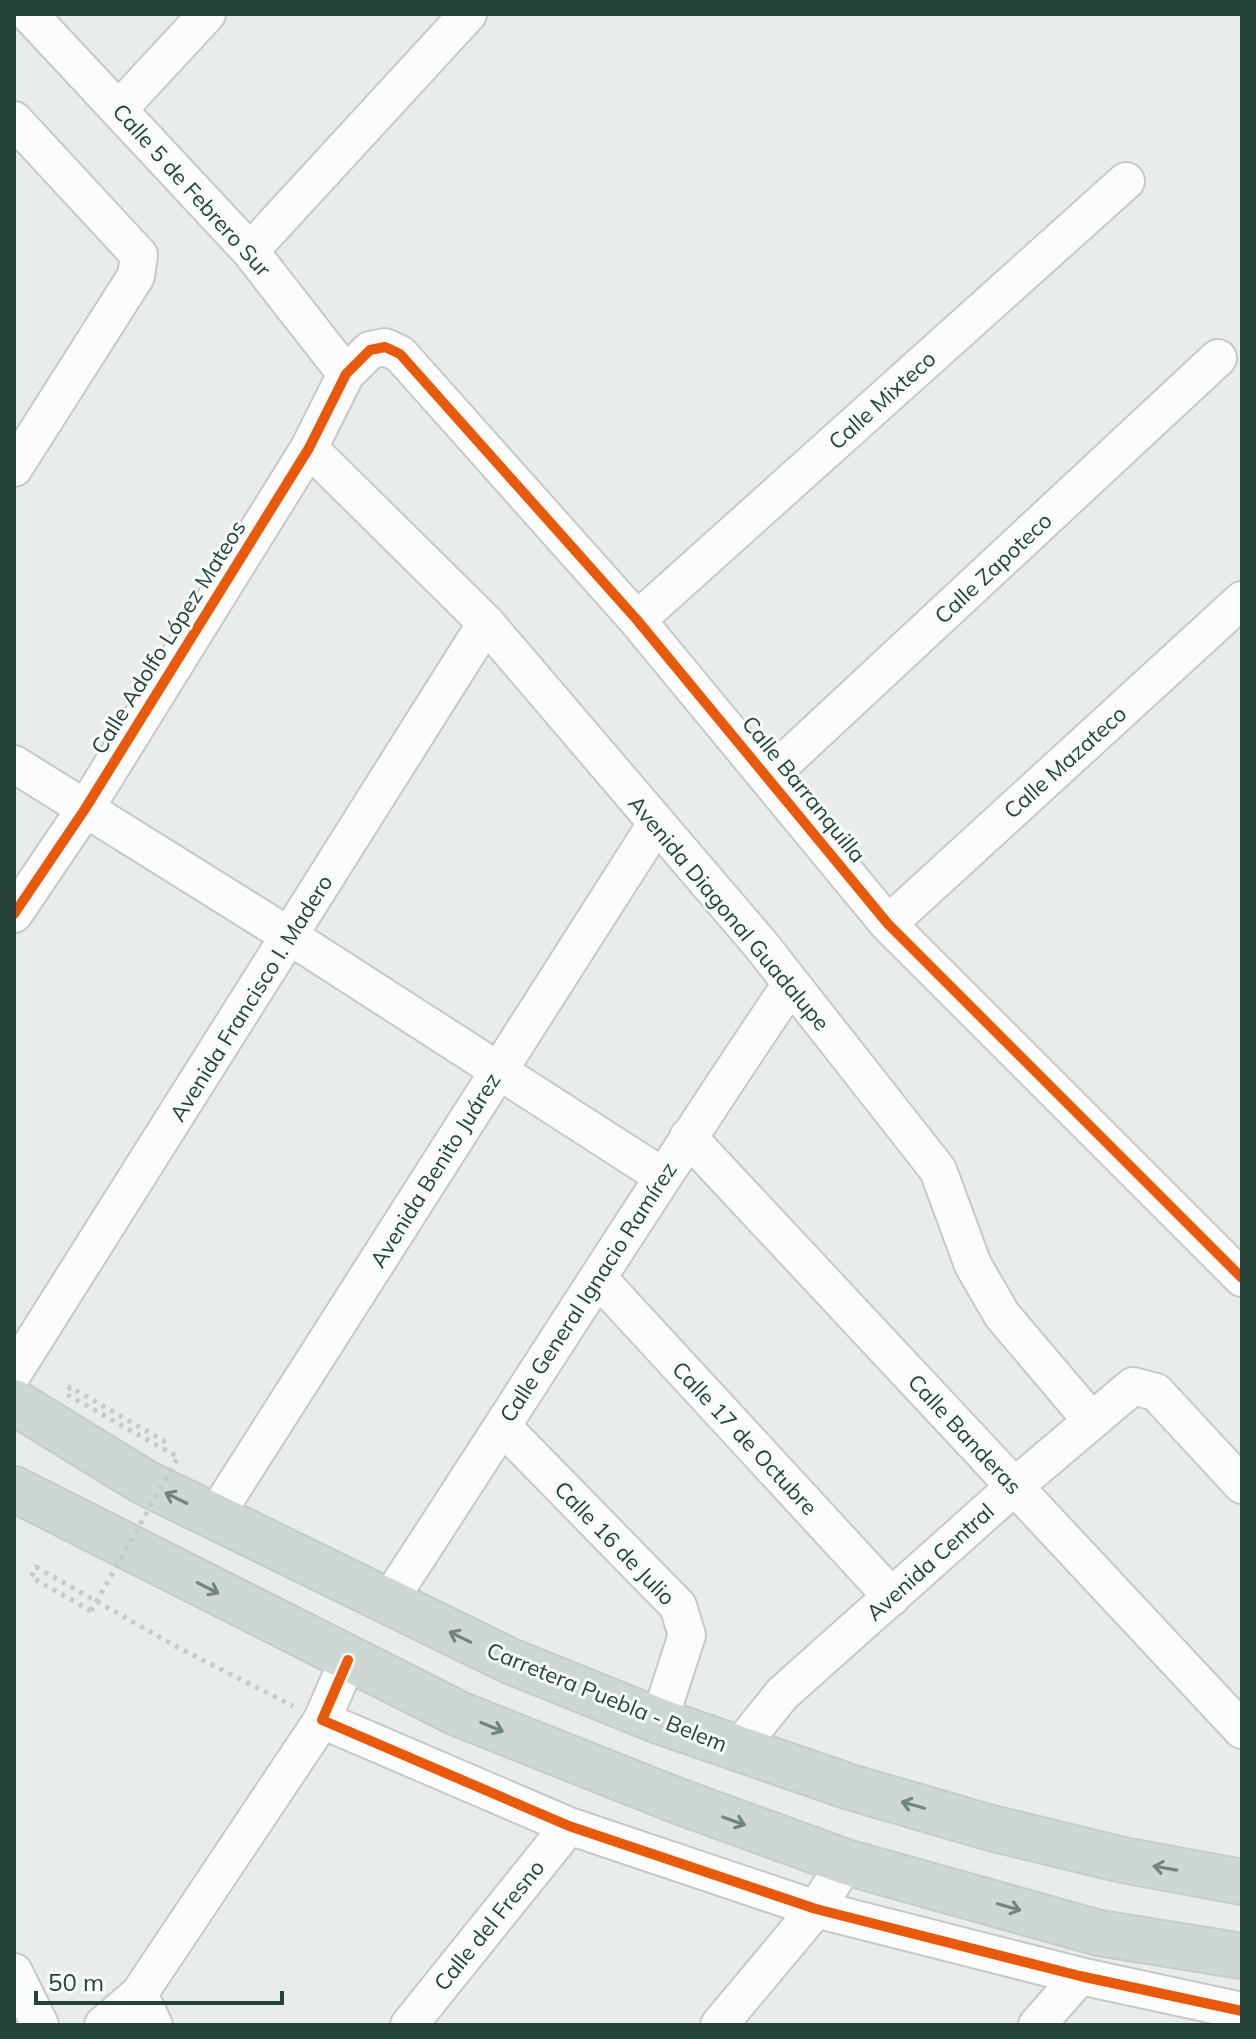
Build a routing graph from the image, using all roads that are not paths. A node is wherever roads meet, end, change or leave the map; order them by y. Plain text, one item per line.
1 (29, 14) edge
2 (207, 14) edge
3 (468, 14) edge
4 (119, 109) junction
5 (14, 120) edge
6 (1126, 181) dead end
7 (250, 251) junction
8 (1218, 358) dead end
9 (346, 374) junction
10 (309, 448) junction
11 (14, 468) edge
12 (1242, 600) edge
13 (637, 620) junction
14 (486, 623) junction
15 (14, 764) edge
16 (768, 777) junction
17 (85, 809) junction
18 (656, 824) junction
19 (14, 914) edge
20 (888, 924) junction
21 (291, 937) junction
22 (791, 984) junction
23 (498, 1071) junction
24 (688, 1137) junction
25 (662, 1176) junction
26 (1242, 1278) edge
27 (599, 1279) junction
28 (14, 1372) edge
29 (14, 1402) edge
30 (1091, 1420) junction
31 (503, 1427) junction
32 (1242, 1485) edge
33 (1014, 1487) junction
34 (25, 1501) edge
35 (215, 1516) junction
36 (892, 1597) junction
37 (388, 1602) junction
38 (348, 1660) junction
39 (322, 1720) junction
40 (659, 1721) junction
41 (1242, 1730) edge
42 (738, 1749) junction
43 (569, 1826) junction
44 (846, 1862) junction
45 (1242, 1882) edge
46 (954, 1891) junction
47 (816, 1909) junction
48 (943, 1941) junction
49 (1242, 1956) edge
50 (1080, 1976) junction
51 (17, 1985) edge
52 (146, 2010) edge
53 (1242, 2011) edge
54 (40, 2025) edge
55 (103, 2025) edge
56 (409, 2025) edge
57 (719, 2025) edge
58 (1037, 2025) edge

1 - 4 street, Calle 5 de Febrero Sur
2 - 4 street
3 - 7 street
4 - 7 street, Calle 5 de Febrero Sur
5 - 11 street
6 - 13 street, Calle Mixteco
7 - 9 street, Calle 5 de Febrero Sur
8 - 16 street, Calle Zapoteco
9 - 10 street, Calle Adolfo López Mateos
9 - 13 street, Calle Barranquilla
10 - 14 street, Avenida Diagonal Guadalupe
10 - 17 street, Calle Adolfo López Mateos
12 - 20 street, Calle Mazateco
13 - 16 street, Calle Barranquilla
14 - 18 street, Avenida Diagonal Guadalupe
14 - 21 street, Avenida Francisco I. Madero
15 - 17 street
16 - 20 street, Calle Barranquilla
17 - 19 street, Calle Adolfo López Mateos
17 - 21 street
18 - 22 street, Avenida Diagonal Guadalupe
18 - 23 street, Avenida Benito Juárez
20 - 26 street, Calle Barranquilla
21 - 23 street
21 - 28 street, Avenida Francisco I. Madero
22 - 24 street, Calle General Ignacio Ramírez
22 - 30 street, Avenida Diagonal Guadalupe
23 - 25 street
23 - 35 street, Avenida Benito Juárez
24 - 25 street, Calle General Ignacio Ramírez
24 - 33 street, Calle Banderas
25 - 27 street, Calle General Ignacio Ramírez
27 - 31 street, Calle General Ignacio Ramírez
27 - 36 street, Calle 17 de Octubre
35 -> 29 main road, Carretera Puebla - Belem
30 - 32 street, Avenida Central
30 - 33 street, Avenida Central
31 - 37 street, Calle General Ignacio Ramírez
31 - 40 street, Calle 16 de Julio
33 - 36 street, Avenida Central
33 - 41 street, Calle Banderas
34 -> 38 main road
35 - 37 main road, Carretera Puebla - Belem
36 - 42 street, Avenida Central
40 -> 37 main road, Carretera Puebla - Belem
38 - 39 street
38 -> 44 main road
39 - 43 street
39 - 52 street
40 - 42 main road, Carretera Puebla - Belem
45 -> 42 main road, Carretera Puebla - Belem
43 - 47 street
43 - 56 street, Calle del Fresno
44 - 46 main road
44 - 47 street
46 - 48 street
46 -> 49 main road
47 - 48 street
47 - 57 street
48 - 50 street
50 - 53 street
50 - 58 street
51 - 54 street
52 - 55 street

